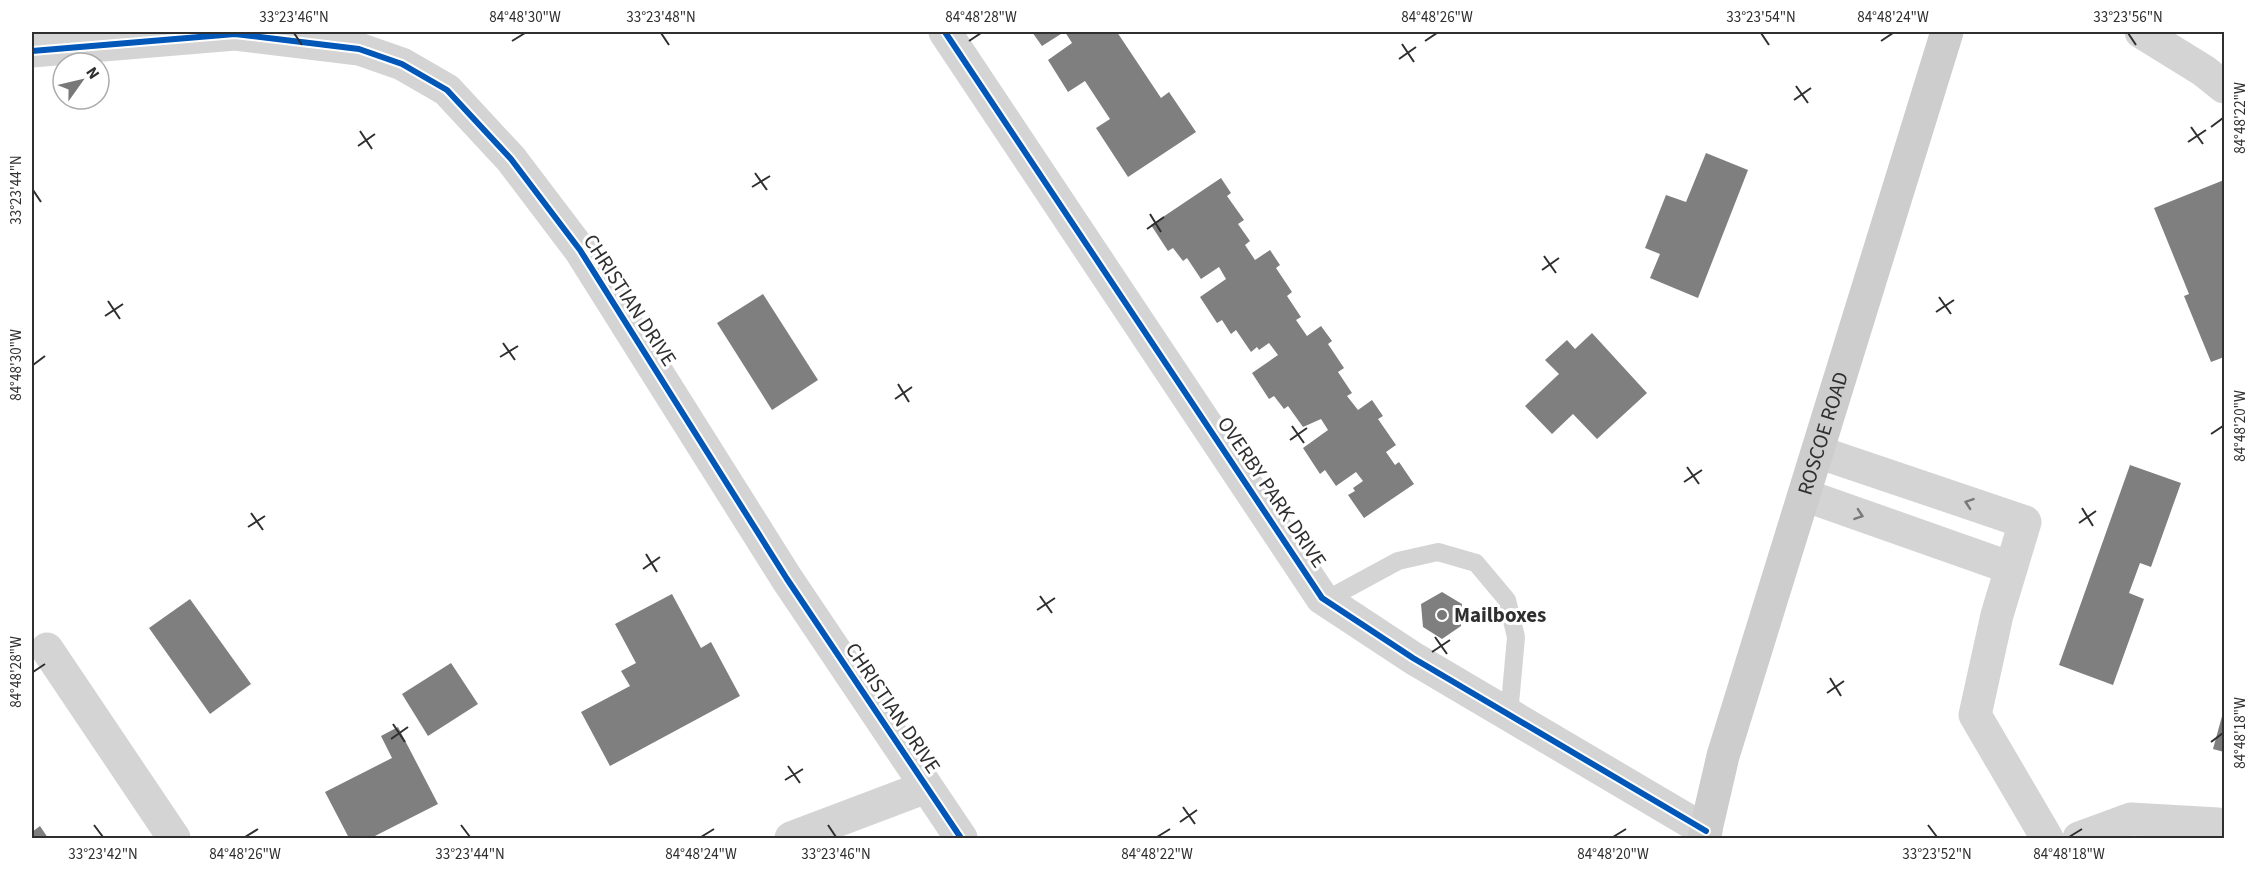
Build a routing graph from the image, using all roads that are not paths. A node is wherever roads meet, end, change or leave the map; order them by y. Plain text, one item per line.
1 (945, 32) edge
2 (1947, 32) edge
3 (2141, 32) edge
4 (32, 51) edge
5 (2224, 87) edge
6 (1818, 452) junction
7 (1804, 495) junction
8 (2011, 568) junction
9 (1326, 600) junction
10 (47, 649) dead end
11 (1509, 715) junction
12 (926, 787) junction
13 (2224, 826) edge
14 (1705, 835) edge
15 (174, 838) edge
16 (791, 838) edge
17 (961, 838) edge
18 (2047, 838) edge
19 (2079, 838) edge

1 - 9 street, OVERBY PARK DRIVE
2 - 6 main road, ROSCOE ROAD
3 - 5 street
4 - 12 street, CHRISTIAN DRIVE
6 - 7 main road, ROSCOE ROAD
8 -> 6 street
7 -> 8 street
7 - 14 main road, ROSCOE ROAD
8 - 18 street
9 - 11 street, OVERBY PARK DRIVE
9 - 11 lane
10 - 15 street
11 - 14 street, OVERBY PARK DRIVE
12 - 16 street
12 - 17 street, CHRISTIAN DRIVE
13 - 19 street

